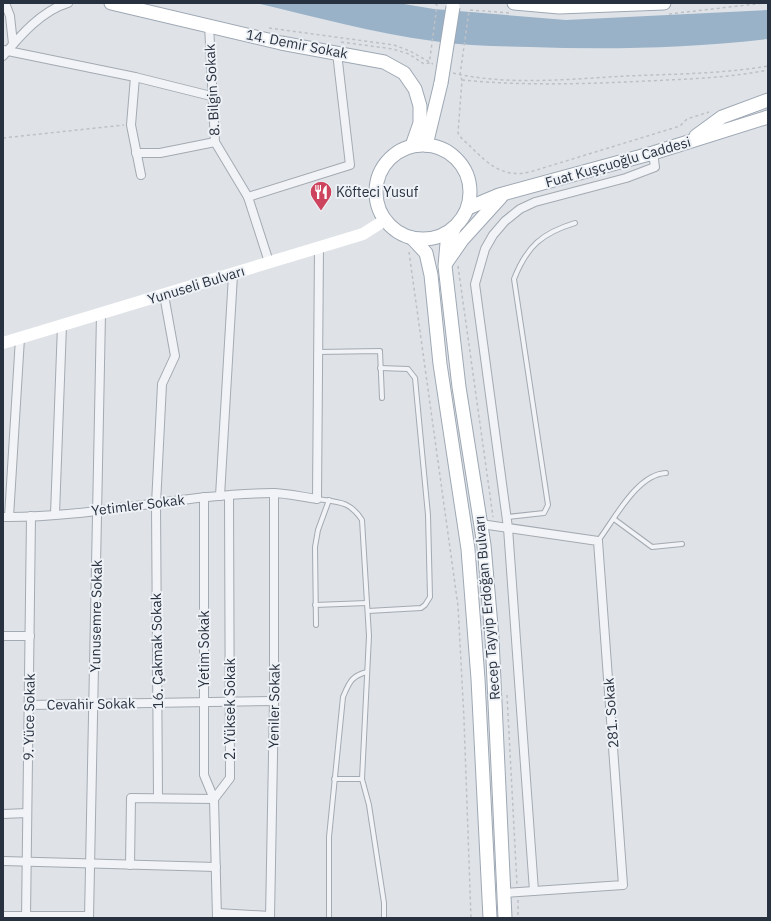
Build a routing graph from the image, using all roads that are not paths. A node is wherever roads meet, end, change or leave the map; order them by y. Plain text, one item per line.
1 (5, 3) edge
2 (68, 3) edge
3 (111, 3) edge
4 (514, 3) edge
5 (664, 3) edge
6 (453, 5) edge
7 (208, 26) junction
8 (7, 50) edge
9 (337, 53) junction
10 (135, 77) junction
11 (211, 96) junction
12 (768, 100) edge
13 (768, 117) edge
14 (215, 142) junction
15 (686, 142) junction
16 (426, 145) junction
17 (412, 146) junction
18 (653, 152) junction
19 (136, 153) junction
20 (141, 175) dead end
21 (504, 194) junction
22 (248, 198) junction
23 (468, 208) junction
24 (385, 220) junction
25 (575, 223) dead end
26 (454, 229) junction
27 (410, 243) junction
28 (319, 248) junction
29 (269, 262) junction
30 (445, 265) junction
31 (233, 275) junction
32 (164, 295) junction
33 (101, 314) junction
34 (62, 325) junction
35 (20, 338) junction
36 (3, 343) edge
37 (318, 352) junction
38 (380, 368) junction
39 (382, 398) dead end
40 (666, 472) dead end
41 (274, 493) junction
42 (220, 496) junction
43 (229, 496) junction
44 (204, 497) junction
45 (317, 499) junction
46 (329, 500) junction
47 (156, 504) junction
48 (98, 510) junction
49 (55, 514) junction
50 (31, 516) junction
51 (6, 517) edge
52 (506, 517) junction
53 (614, 519) junction
54 (481, 524) junction
55 (508, 528) junction
56 (598, 541) junction
57 (682, 544) dead end
58 (367, 603) junction
59 (315, 605) junction
60 (368, 611) junction
61 (316, 625) dead end
62 (3, 636) edge
63 (30, 636) junction
64 (367, 672) junction
65 (274, 701) junction
66 (204, 702) junction
67 (229, 702) junction
68 (158, 703) junction
69 (94, 704) junction
70 (29, 705) junction
71 (334, 779) junction
72 (362, 779) junction
73 (158, 798) junction
74 (214, 799) junction
75 (27, 813) junction
76 (3, 814) edge
77 (3, 861) edge
78 (27, 862) junction
79 (90, 864) junction
80 (130, 865) junction
81 (216, 867) junction
82 (534, 891) junction
83 (504, 893) junction
84 (218, 915) edge
85 (3, 916) edge
86 (26, 917) edge
87 (89, 917) edge
88 (270, 917) edge
89 (329, 918) edge
90 (384, 918) edge
91 (490, 918) edge
92 (505, 918) edge

1 - 8 street
2 - 8 street
3 - 7 main road, 14. Demir Sokak
4 - 5 main road
6 - 16 main road, bridge
7 - 9 main road, 14. Demir Sokak
7 - 11 street, 8. Bilgin Sokak
8 - 10 street
9 - 17 main road, 14. Demir Sokak
9 - 22 street
10 - 11 street
10 - 19 street
11 - 14 street, 8. Bilgin Sokak
12 - 15 main road
13 - 15 main road, Fuat Kuşçuoğlu Caddesi
14 - 19 street
14 - 22 street, 8. Bilgin Sokak
15 - 18 main road, Fuat Kuşçuoğlu Caddesi
16 - 17 main road
16 - 23 main road
17 - 24 main road
18 - 21 main road, Fuat Kuşçuoğlu Caddesi
18 - 52 street
19 - 20 street
21 - 23 main road, Fuat Kuşçuoğlu Caddesi
21 - 30 main road
22 - 29 street, 8. Bilgin Sokak
23 - 26 main road
24 - 27 main road
24 - 28 main road, Yunuseli Bulvarı
25 - 52 lane
26 - 27 main road
26 - 30 main road, Recep Tayyip Erdoğan Bulvarı
27 - 91 main road, Recep Tayyip Erdoğan Bulvarı
28 - 29 main road, Yunuseli Bulvarı
28 - 37 street
29 - 31 main road, Yunuseli Bulvarı
30 - 54 main road, Recep Tayyip Erdoğan Bulvarı
31 - 32 main road, Yunuseli Bulvarı
31 - 42 street
32 - 33 main road, Yunuseli Bulvarı
32 - 47 street, 16. Çakmak Sokak
33 - 34 main road, Yunuseli Bulvarı
33 - 48 street, Yunusemre Sokak
34 - 35 main road, Yunuseli Bulvarı
34 - 49 street
35 - 36 main road, Yunuseli Bulvarı
35 - 51 street
37 - 38 lane
37 - 45 street
38 - 39 lane
38 - 60 lane
40 - 53 lane
41 - 43 street, Yetimler Sokak
41 - 45 street, Yetimler Sokak
41 - 65 street, Yeniler Sokak
42 - 43 street, Yetimler Sokak
42 - 44 street, Yetimler Sokak
43 - 67 street, 2. Yüksek Sokak
44 - 47 street, Yetimler Sokak
44 - 66 street, Yetim Sokak
45 - 46 lane
46 - 58 lane
46 - 59 lane
47 - 48 street, Yetimler Sokak
47 - 68 street, 16. Çakmak Sokak
48 - 49 street, Yetimler Sokak
48 - 69 street, Yunusemre Sokak
49 - 50 street, Yetimler Sokak
50 - 51 street, Yetimler Sokak
50 - 63 street, 9. Yüce Sokak
52 - 55 street
53 - 56 lane
53 - 57 lane
54 - 55 street
54 - 83 main road, Recep Tayyip Erdoğan Bulvarı
55 - 56 street
55 - 82 street
56 - 82 street, 281. Sokak
58 - 59 lane
58 - 60 lane
59 - 61 lane
60 - 64 lane
62 - 63 street
63 - 70 street, 9. Yüce Sokak
64 - 71 lane
64 - 72 lane
65 - 67 street, Cevahir Sokak
65 - 88 street, Yeniler Sokak
66 - 67 street, Cevahir Sokak
66 - 68 street, Cevahir Sokak
66 - 74 street, Yetim Sokak
67 - 74 street, 2. Yüksek Sokak
68 - 69 street, Cevahir Sokak
68 - 73 street, 16. Çakmak Sokak
69 - 70 street, Cevahir Sokak
69 - 79 street, Yunusemre Sokak
70 - 75 street, 9. Yüce Sokak
71 - 72 lane
71 - 89 lane
72 - 90 lane
73 - 74 street
73 - 80 street
74 - 81 street
75 - 76 street
75 - 78 street, 9. Yüce Sokak
77 - 78 street
78 - 79 street
78 - 86 street, 9. Yüce Sokak
79 - 80 street
79 - 87 street, Yunusemre Sokak
80 - 81 street
81 - 84 street
82 - 83 street, 281. Sokak
83 - 92 main road, Recep Tayyip Erdoğan Bulvarı
84 - 88 street
85 - 86 street
86 - 87 street

